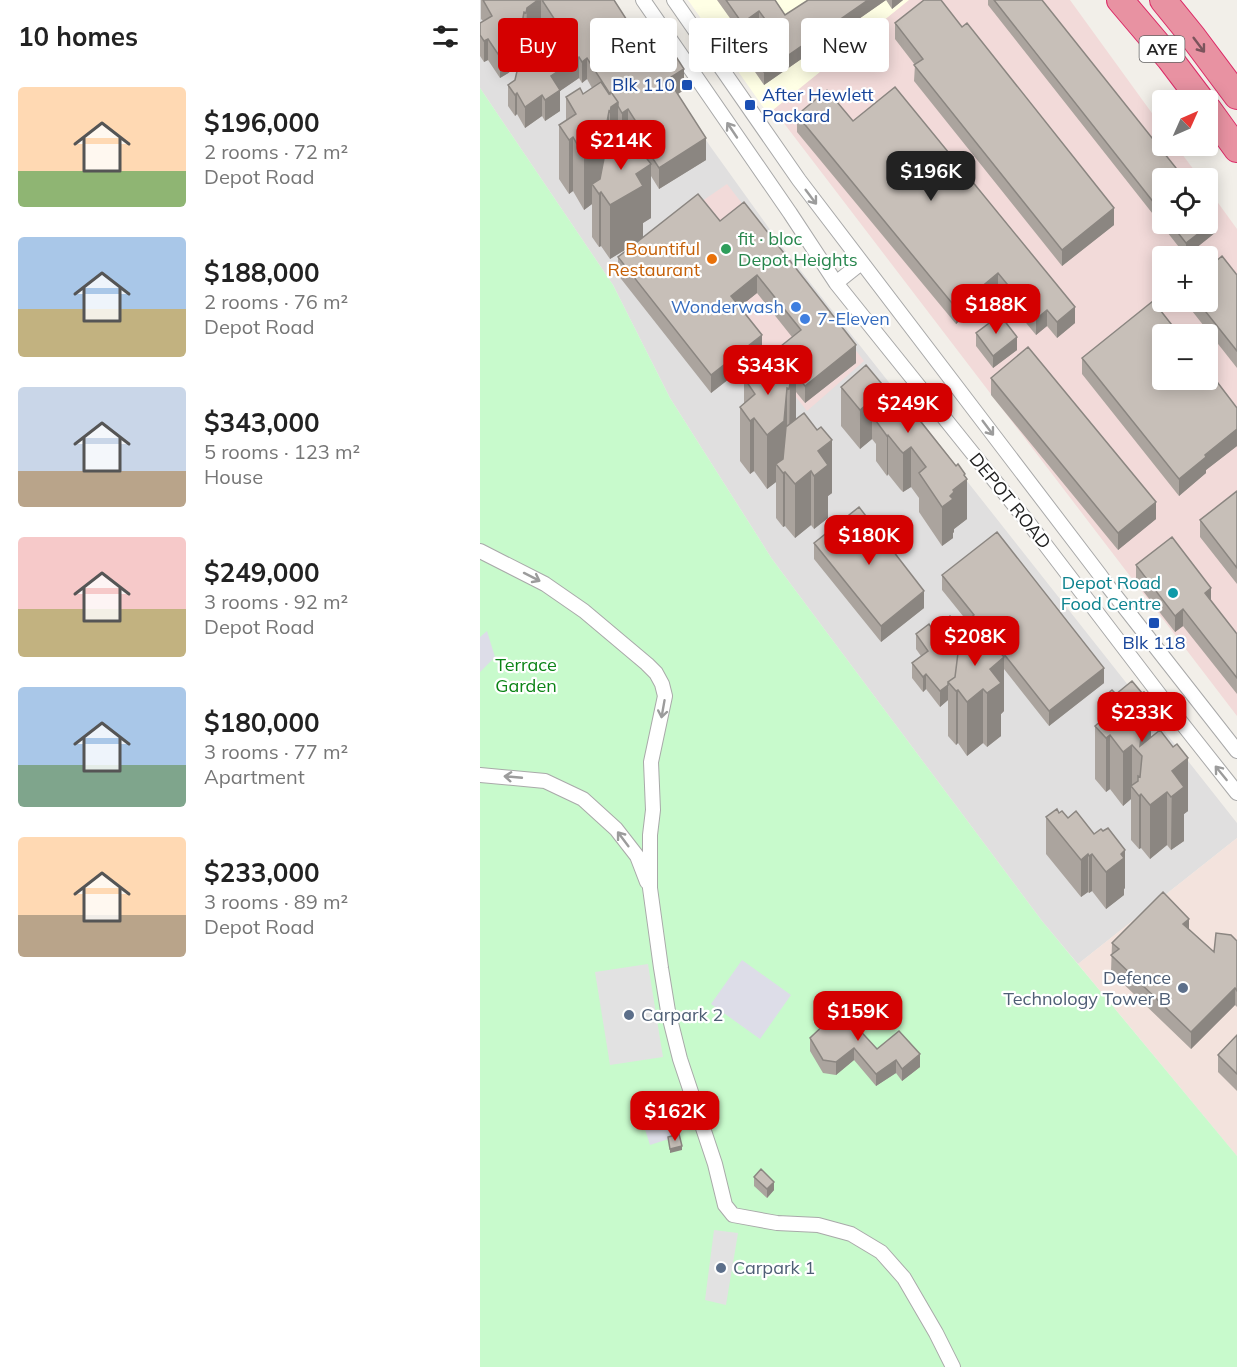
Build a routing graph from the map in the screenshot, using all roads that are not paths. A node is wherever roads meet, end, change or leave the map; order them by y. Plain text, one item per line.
1 (643, 0) edge
2 (674, 0) edge
3 (1120, 0) edge
4 (1162, 0) edge
5 (1193, 90) edge
6 (1237, 96) edge
7 (1218, 123) edge
8 (1237, 149) edge
9 (861, 263) junction
10 (836, 283) junction
11 (480, 551) edge
12 (1237, 752) edge
13 (480, 775) edge
14 (1237, 793) edge
15 (650, 888) junction
16 (953, 1367) edge

10 -> 1 street, DEPOT ROAD
2 -> 9 street, DEPOT ROAD
3 - 5 highway, AYE
4 -> 6 highway, AYE
7 - 8 highway
9 - 10 street
9 -> 12 street, DEPOT ROAD
14 -> 10 street, DEPOT ROAD
11 -> 15 street
15 -> 13 street
15 - 16 street

